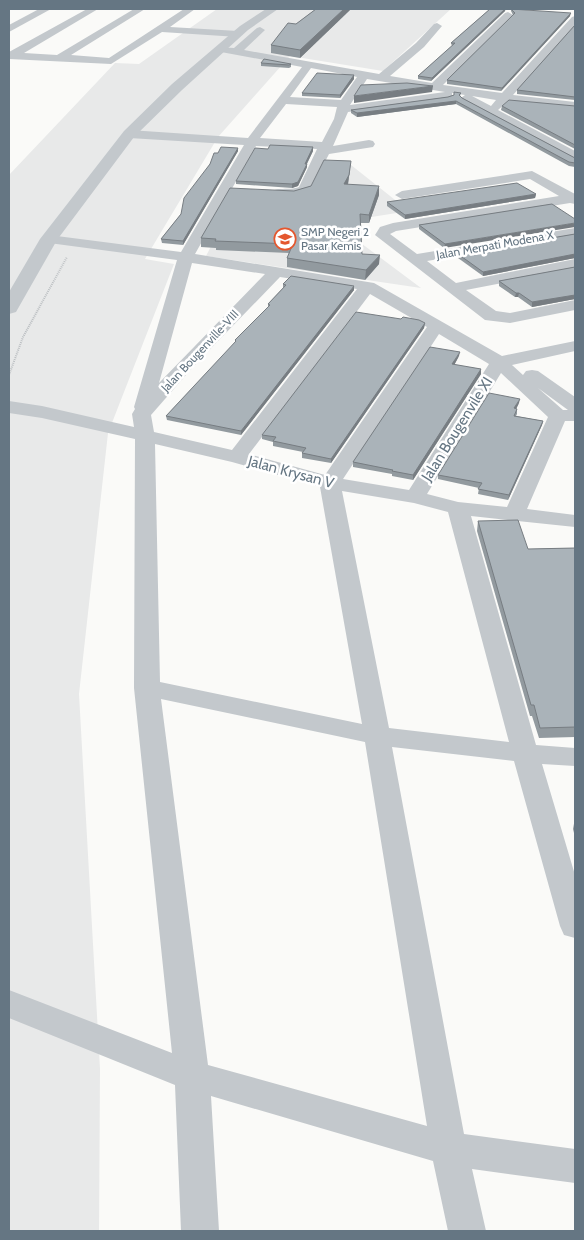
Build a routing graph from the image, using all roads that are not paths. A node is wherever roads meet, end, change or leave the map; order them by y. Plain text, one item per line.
1 (46, 9) edge
2 (93, 9) edge
3 (140, 9) edge
4 (190, 9) edge
5 (278, 11) edge
6 (508, 15) dead end
7 (575, 19) edge
8 (437, 26) dead end
9 (9, 29) edge
10 (161, 29) junction
11 (260, 30) junction
12 (241, 31) junction
13 (221, 48) junction
14 (237, 51) junction
15 (10, 56) edge
16 (58, 58) junction
17 (309, 64) junction
18 (365, 74) junction
19 (382, 77) junction
20 (436, 86) junction
21 (575, 90) edge
22 (455, 92) junction
23 (503, 97) junction
24 (282, 100) junction
25 (570, 104) edge
26 (344, 106) junction
27 (492, 111) junction
28 (556, 118) edge
29 (129, 134) junction
30 (252, 141) junction
31 (370, 144) dead end
32 (324, 149) junction
33 (575, 156) edge
34 (264, 192) edge
35 (402, 195) dead end
36 (573, 199) edge
37 (575, 232) edge
38 (49, 239) junction
39 (186, 257) junction
40 (414, 259) junction
41 (575, 264) edge
42 (276, 272) junction
43 (368, 286) junction
44 (452, 288) junction
45 (575, 305) edge
46 (9, 308) edge
47 (436, 326) junction
48 (575, 346) edge
49 (504, 360) junction
50 (9, 407) edge
51 (570, 412) edge
52 (143, 425) junction
53 (237, 457) junction
54 (330, 483) junction
55 (415, 497) junction
56 (458, 508) junction
57 (514, 514) junction
58 (575, 521) edge
59 (148, 688) junction
60 (377, 736) junction
61 (525, 753) junction
62 (575, 757) edge
63 (575, 926) edge
64 (9, 1004) edge
65 (192, 1076) junction
66 (449, 1149) junction
67 (575, 1166) edge
68 (200, 1231) edge
69 (467, 1231) edge

1 - 9 street
2 - 15 street
3 - 16 street
4 - 10 street
5 - 11 street
5 - 12 street
6 - 20 street
7 - 23 street
8 - 19 street
10 - 12 street
10 - 16 street
11 - 12 street
11 - 14 street
12 - 13 street
13 - 14 street
13 - 29 street
14 - 17 street
15 - 16 street
17 - 18 street
17 - 24 street
18 - 19 street
18 - 26 street
19 - 20 street
20 - 22 street
21 - 25 street
22 - 23 street
22 - 26 street
22 - 27 street
23 - 25 street
23 - 27 street
24 - 26 street
24 - 30 street
25 - 28 street
26 - 32 street
27 - 33 street
29 - 30 street
29 - 38 street
30 - 32 street
30 - 39 street
31 - 32 street
32 - 34 street
35 - 36 street
36 - 40 street
37 - 40 street, Jalan Merpati Modena X
38 - 39 street
38 - 46 street
39 - 42 street
39 - 52 street
40 - 44 street
41 - 44 street
42 - 43 street
42 - 52 street, Jalan Bougenville-VIII
43 - 47 street
43 - 53 street
44 - 45 street
47 - 49 street
47 - 54 street
48 - 49 street
49 - 51 street
49 - 55 street, Jalan Bougenvile XI
50 - 52 street, Jalan Krysan V
51 - 57 street
52 - 53 street, Jalan Krysan V
52 - 59 street
53 - 54 street, Jalan Krysan V
54 - 55 street, Jalan Krysan V
54 - 60 street
55 - 56 street, Jalan Krysan V
56 - 57 street, Jalan Krysan V
56 - 61 street
57 - 58 street, Jalan Krysan V
59 - 60 street
59 - 65 street
60 - 61 street
60 - 66 street
61 - 62 street
61 - 63 street
64 - 65 street
65 - 66 street
65 - 68 street
66 - 67 street
66 - 69 street

